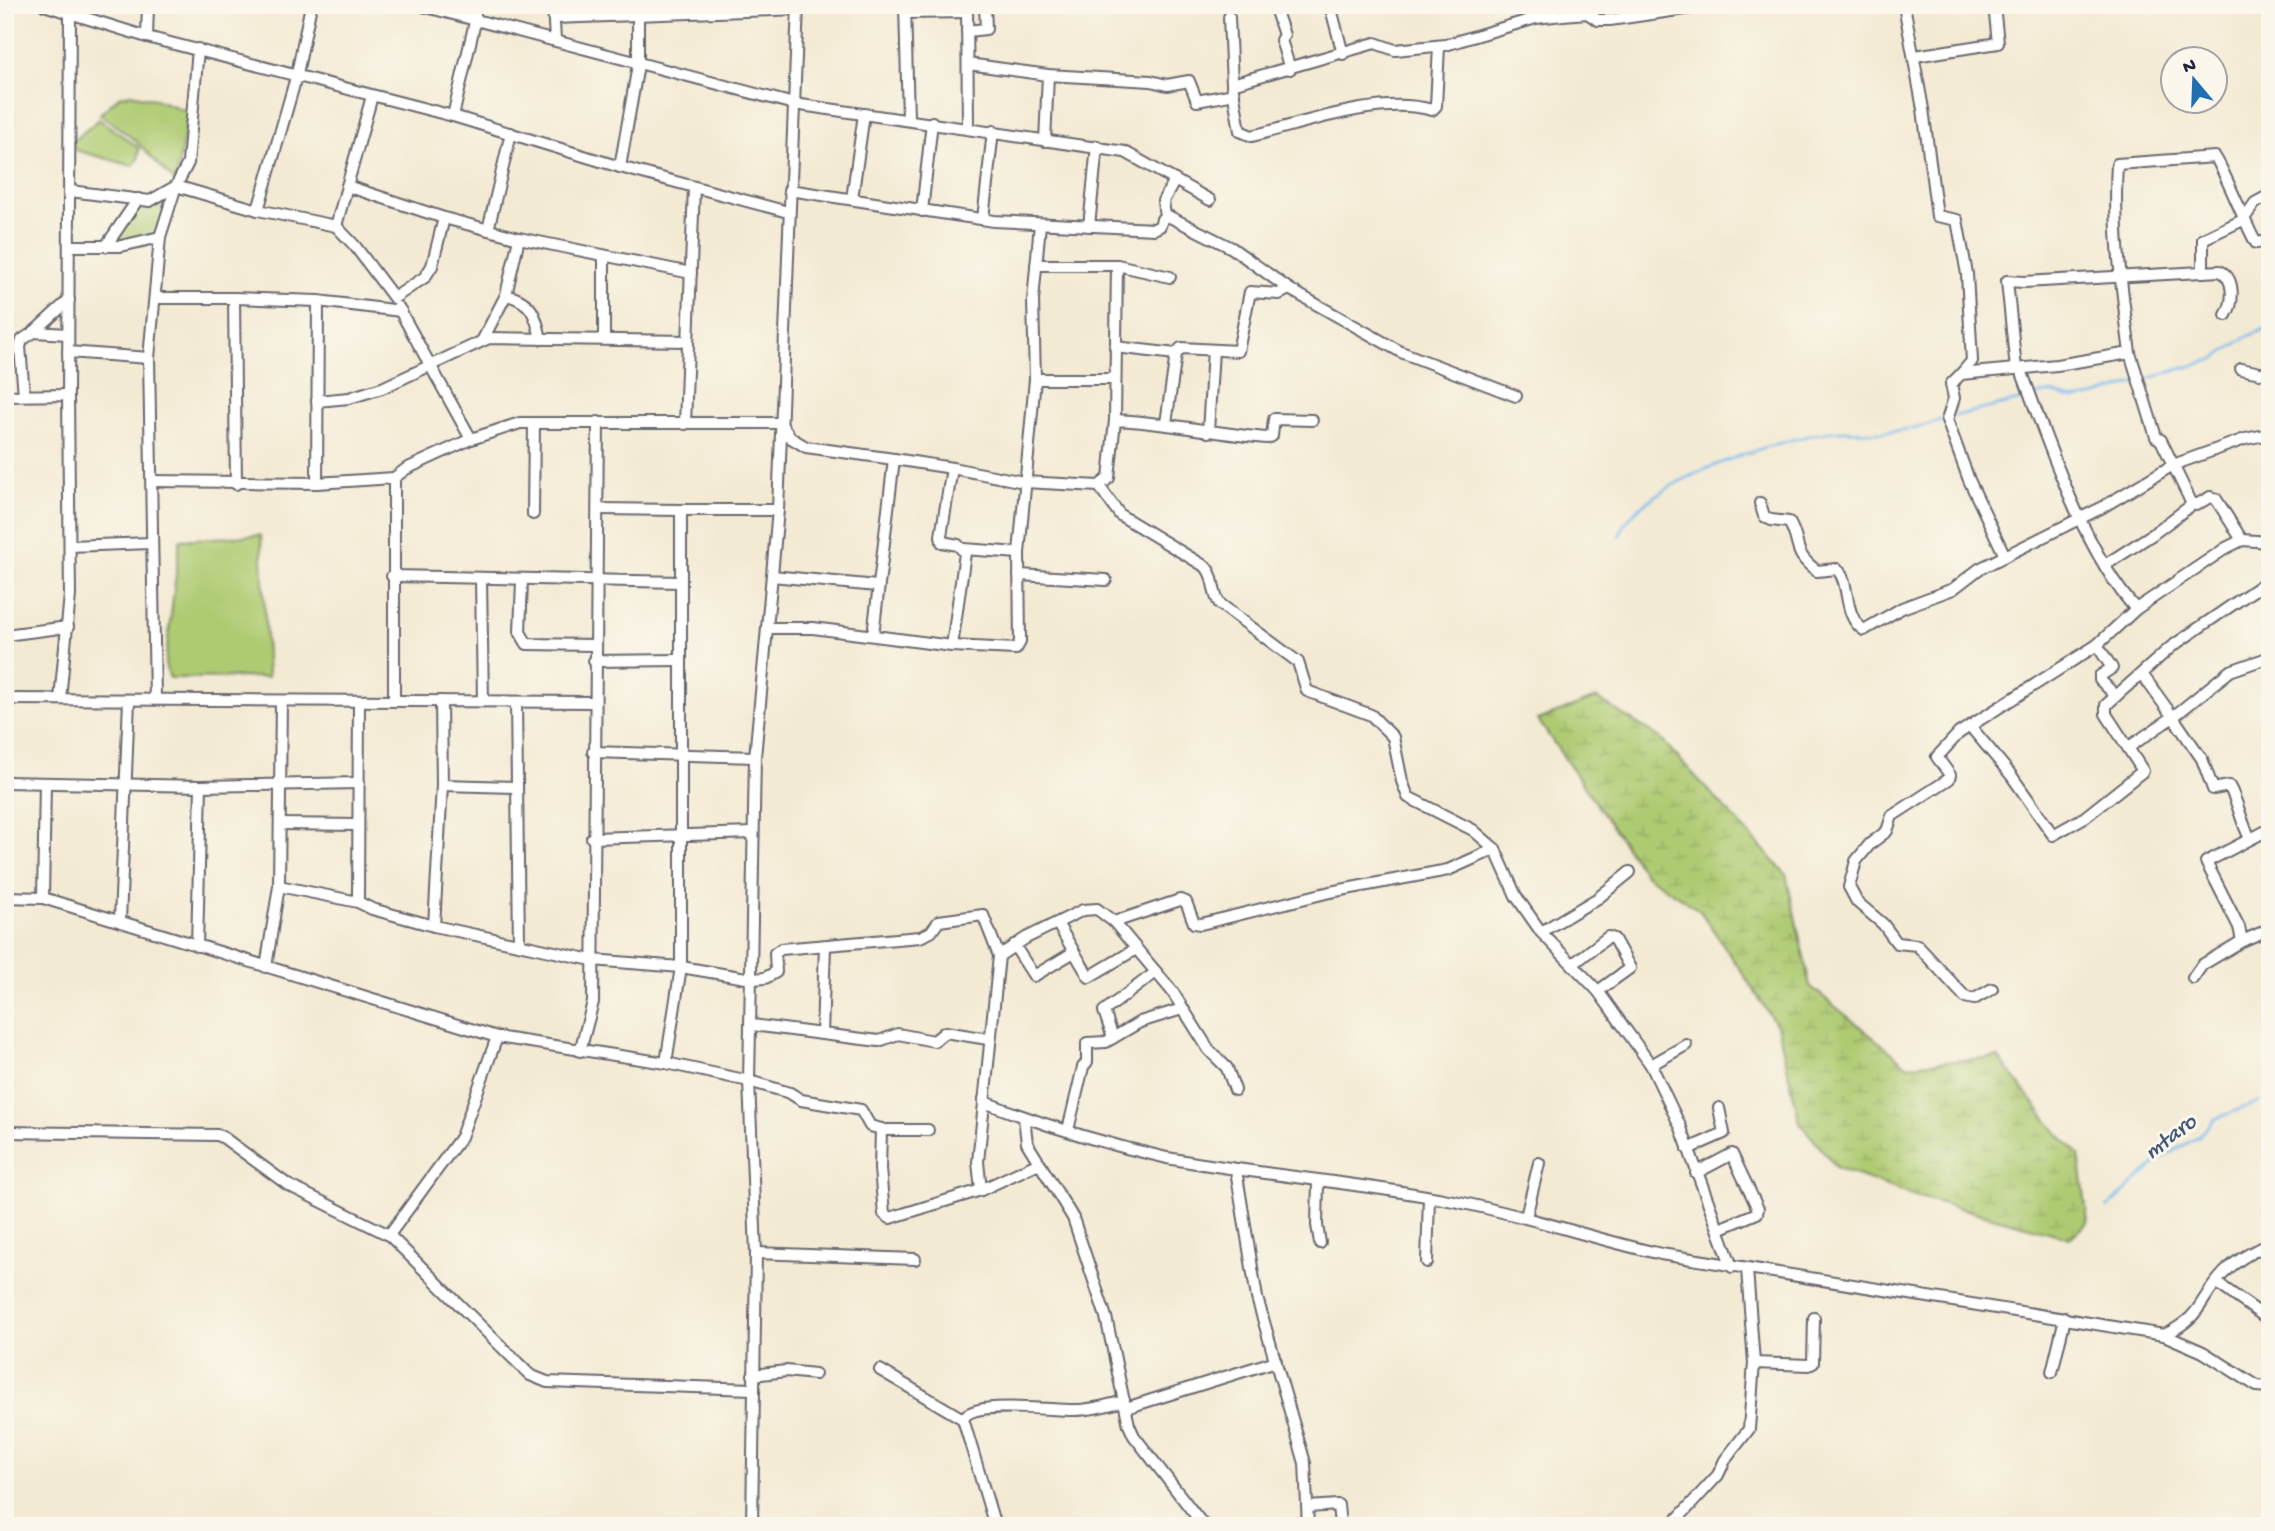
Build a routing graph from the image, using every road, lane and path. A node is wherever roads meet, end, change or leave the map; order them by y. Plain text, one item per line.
1 (148, 5) edge
2 (311, 5) edge
3 (419, 5) edge
4 (475, 5) edge
5 (553, 5) edge
6 (985, 5) edge
7 (1274, 5) edge
8 (1330, 5) edge
9 (1712, 5) edge
10 (1904, 5) edge
11 (1994, 5) edge
12 (47, 6) edge
13 (798, 7) edge
14 (967, 8) edge
15 (906, 9) edge
16 (638, 10) edge
17 (70, 13) junction
18 (1229, 17) dead end
19 (554, 18) junction
20 (475, 22) junction
21 (967, 31) junction
22 (147, 37) junction
23 (555, 40) junction
24 (1439, 46) junction
25 (198, 49) junction
26 (1343, 54) junction
27 (1915, 56) junction
28 (968, 64) junction
29 (638, 65) junction
30 (1290, 69) junction
31 (297, 74) junction
32 (1048, 75) junction
33 (1233, 89) junction
34 (372, 96) junction
35 (794, 104) junction
36 (864, 114) junction
37 (453, 116) junction
38 (908, 119) junction
39 (932, 122) junction
40 (968, 127) junction
41 (993, 131) junction
42 (511, 133) junction
43 (1045, 141) junction
44 (1097, 146) junction
45 (620, 167) junction
46 (1175, 180) junction
47 (176, 186) junction
48 (347, 186) junction
49 (694, 187) junction
50 (789, 190) junction
51 (70, 191) junction
52 (2270, 195) edge
53 (138, 199) junction
54 (852, 199) junction
55 (1210, 201) dead end
56 (258, 210) junction
57 (922, 211) junction
58 (788, 212) junction
59 (1165, 216) junction
60 (444, 218) junction
61 (982, 219) junction
62 (2243, 220) junction
63 (1040, 224) junction
64 (336, 226) junction
65 (1089, 226) junction
66 (488, 230) junction
67 (160, 237) junction
68 (519, 238) junction
69 (2270, 241) edge
70 (69, 246) junction
71 (106, 246) junction
72 (604, 257) junction
73 (1036, 265) junction
74 (1117, 265) junction
75 (2203, 272) junction
76 (691, 273) junction
77 (2120, 275) junction
78 (1170, 277) dead end
79 (1289, 289) junction
80 (506, 295) junction
81 (156, 298) junction
82 (394, 298) junction
83 (234, 299) junction
84 (69, 300) junction
85 (318, 301) junction
86 (401, 311) junction
87 (2226, 315) dead end
88 (34, 332) junction
89 (68, 334) junction
90 (541, 339) junction
91 (604, 339) junction
92 (482, 341) junction
93 (688, 341) junction
94 (1115, 347) junction
95 (1213, 351) junction
96 (68, 352) junction
97 (1175, 354) junction
98 (2130, 354) junction
99 (149, 358) junction
100 (431, 364) junction
101 (2018, 369) junction
102 (2241, 369) dead end
103 (1961, 374) junction
104 (2270, 375) edge
105 (1035, 379) junction
106 (1115, 379) junction
107 (24, 395) junction
108 (68, 395) junction
109 (5, 396) edge
110 (1517, 396) dead end
111 (317, 401) junction
112 (1115, 420) junction
113 (1312, 420) dead end
114 (598, 422) junction
115 (780, 423) junction
116 (1166, 423) junction
117 (534, 424) junction
118 (685, 424) junction
119 (1208, 432) junction
120 (2270, 433) edge
121 (471, 439) junction
122 (894, 459) junction
123 (2174, 465) junction
124 (951, 468) junction
125 (394, 478) junction
126 (153, 481) junction
127 (1024, 482) junction
128 (236, 484) junction
129 (317, 484) junction
130 (1099, 486) junction
131 (1760, 503) dead end
132 (2193, 504) junction
133 (598, 509) junction
134 (681, 510) junction
135 (778, 510) junction
136 (533, 514) dead end
137 (2081, 518) junction
138 (2242, 540) junction
139 (2269, 542) edge
140 (151, 543) junction
141 (70, 546) junction
142 (964, 549) junction
143 (1020, 553) junction
144 (2005, 556) junction
145 (2105, 565) junction
146 (2270, 565) edge
147 (1019, 575) junction
148 (392, 576) junction
149 (772, 576) junction
150 (2270, 579) edge
151 (481, 580) junction
152 (1106, 580) dead end
153 (522, 581) junction
154 (598, 582) junction
155 (681, 582) junction
156 (877, 586) junction
157 (2136, 608) junction
158 (68, 627) junction
159 (767, 628) junction
160 (5, 635) edge
161 (873, 635) junction
162 (594, 645) junction
163 (2097, 645) junction
164 (952, 646) junction
165 (2270, 657) edge
166 (680, 660) junction
167 (594, 661) junction
168 (2142, 674) junction
169 (2116, 696) junction
170 (5, 699) edge
171 (60, 699) junction
172 (155, 699) junction
173 (130, 700) junction
174 (281, 701) junction
175 (359, 701) junction
176 (394, 701) junction
177 (441, 701) junction
178 (483, 701) junction
179 (516, 702) junction
180 (593, 702) junction
181 (2173, 717) junction
182 (1970, 726) junction
183 (2129, 747) junction
184 (593, 752) junction
185 (680, 755) junction
186 (755, 757) junction
187 (5, 782) edge
188 (44, 783) junction
189 (125, 783) junction
190 (359, 783) junction
191 (278, 784) junction
192 (442, 785) junction
193 (201, 786) junction
194 (515, 787) junction
195 (280, 824) junction
196 (358, 825) junction
197 (2270, 829) edge
198 (753, 833) junction
199 (680, 834) junction
200 (592, 838) junction
201 (2250, 838) junction
202 (1495, 849) junction
203 (1630, 872) dead end
204 (279, 886) junction
205 (5, 897) edge
206 (43, 898) junction
207 (358, 902) junction
208 (120, 921) junction
209 (1114, 922) junction
210 (1057, 923) junction
211 (434, 926) junction
212 (2270, 929) edge
213 (1541, 932) junction
214 (2242, 941) junction
215 (519, 943) junction
216 (1014, 945) junction
217 (197, 946) junction
218 (825, 946) junction
219 (1136, 949) junction
220 (1074, 951) junction
221 (999, 956) junction
222 (592, 960) junction
223 (1573, 964) junction
224 (266, 967) junction
225 (681, 967) junction
226 (1156, 972) junction
227 (2193, 978) dead end
228 (752, 979) junction
229 (1992, 989) dead end
230 (1598, 990) junction
231 (1182, 1009) junction
232 (752, 1025) junction
233 (822, 1034) junction
234 (497, 1037) junction
235 (1113, 1038) junction
236 (988, 1039) junction
237 (1686, 1045) dead end
238 (580, 1051) junction
239 (666, 1063) junction
240 (1651, 1065) junction
241 (749, 1081) junction
242 (1235, 1090) dead end
243 (984, 1098) junction
244 (1719, 1108) dead end
245 (1024, 1117) junction
246 (882, 1129) junction
247 (928, 1130) dead end
248 (1068, 1130) junction
249 (5, 1132) edge
250 (1724, 1133) junction
251 (1688, 1149) junction
252 (1731, 1154) junction
253 (1039, 1163) junction
254 (1539, 1163) dead end
255 (1236, 1170) junction
256 (1696, 1172) junction
257 (1318, 1182) junction
258 (981, 1190) junction
259 (1429, 1197) junction
260 (1526, 1217) junction
261 (1719, 1229) junction
262 (389, 1235) junction
263 (1320, 1243) dead end
264 (2270, 1243) edge
265 (756, 1253) junction
266 (915, 1259) dead end
267 (1427, 1262) dead end
268 (1732, 1266) junction
269 (1747, 1269) junction
270 (2217, 1283) junction
271 (1814, 1318) dead end
272 (2065, 1318) junction
273 (2270, 1325) edge
274 (2164, 1335) junction
275 (1276, 1361) junction
276 (1754, 1363) junction
277 (880, 1370) dead end
278 (2052, 1372) dead end
279 (815, 1374) dead end
280 (753, 1375) junction
281 (2270, 1387) edge
282 (752, 1389) junction
283 (1125, 1405) junction
284 (963, 1419) junction
285 (1308, 1507) junction
286 (752, 1526) edge
287 (995, 1526) edge
288 (1204, 1526) edge
289 (1308, 1526) edge
290 (1340, 1526) edge
291 (1671, 1526) edge

1 - 22 street
2 - 31 street
3 - 20 street
4 - 20 street
5 - 19 street
6 - 21 street
7 - 30 street
8 - 26 street
9 - 24 street
10 - 27 street
11 - 27 street
12 - 17 street
13 - 16 street
13 - 35 street
14 - 15 street
14 - 21 street
15 - 38 street
16 - 19 street
16 - 29 street
17 - 22 street
17 - 51 street
18 - 33 street
19 - 23 street
20 - 23 street
20 - 37 street
21 - 28 street
22 - 25 street
23 - 29 street
24 - 26 street
24 - 33 street
25 - 31 street
25 - 47 street
26 - 30 street
27 - 103 street
28 - 32 street
28 - 40 street
29 - 35 street
29 - 45 street
30 - 33 street
31 - 34 street
31 - 56 street
32 - 33 street
32 - 43 street
34 - 37 street
34 - 48 street
35 - 36 street
35 - 50 street
36 - 38 street
36 - 54 street
37 - 42 street
38 - 39 street
39 - 40 street
39 - 57 street
40 - 41 street
41 - 43 street
41 - 61 street
42 - 45 street
42 - 66 street
43 - 44 street
44 - 46 street
44 - 65 street
45 - 49 street
46 - 55 street
46 - 59 street
47 - 53 street
47 - 56 street
47 - 67 street
48 - 60 street
48 - 64 street
49 - 58 street
49 - 76 street
50 - 54 street
50 - 58 street
51 - 53 street
51 - 70 street
52 - 62 street
53 - 71 street
54 - 57 street
56 - 64 street
57 - 61 street
58 - 115 street
59 - 65 street
59 - 79 street
60 - 66 street
60 - 82 street
61 - 63 street
62 - 69 street
62 - 75 street
62 - 77 street
63 - 65 street
63 - 73 street
64 - 82 street
66 - 68 street
67 - 71 street
67 - 81 street
68 - 72 street
68 - 80 street
70 - 71 street
70 - 84 street
72 - 76 street
72 - 91 street
73 - 74 street
73 - 105 street
74 - 78 street
74 - 94 street
75 - 77 street
75 - 87 street
76 - 93 street
77 - 98 street
77 - 101 street
79 - 95 street
79 - 110 street
80 - 90 street
80 - 92 street
81 - 83 street
81 - 99 street
82 - 86 street
83 - 85 street
83 - 128 street
84 - 88 street
84 - 89 street
85 - 86 street
85 - 111 street
86 - 100 street
88 - 89 street
88 - 107 street
89 - 96 street
90 - 91 street
90 - 92 street
91 - 93 street
92 - 100 street
93 - 118 street
94 - 97 street
94 - 106 street
95 - 97 street
95 - 119 street
96 - 99 street
96 - 108 street
97 - 116 street
98 - 101 street
98 - 123 street
99 - 126 street
100 - 111 street
100 - 121 street
101 - 103 street
101 - 137 street
102 - 104 street
103 - 144 street
105 - 106 street
105 - 127 street
106 - 112 street
107 - 108 street
107 - 109 street
108 - 141 street
111 - 129 street
112 - 116 street
112 - 130 street
113 - 119 street
114 - 117 street
114 - 118 street
114 - 133 street
115 - 118 street
115 - 122 street
115 - 135 street
116 - 119 street
117 - 121 street
117 - 136 street
120 - 123 street
121 - 125 street
122 - 124 street
122 - 156 street
123 - 132 street
123 - 137 street
124 - 127 street
124 - 142 street
125 - 129 street
125 - 148 street
126 - 128 street
126 - 140 street
127 - 130 street
127 - 143 street
128 - 129 street
130 - 202 street
131 - 144 street
132 - 138 street
132 - 145 street
133 - 134 street
133 - 154 street
134 - 135 street
134 - 155 street
135 - 149 street
137 - 144 street
137 - 145 street
138 - 139 street
138 - 157 street
139 - 146 street
140 - 141 street
140 - 172 street
141 - 158 street
142 - 143 street
142 - 164 street
143 - 147 street
145 - 157 street
147 - 152 street
147 - 164 street
148 - 151 street
148 - 176 street
149 - 156 street
149 - 159 street
150 - 168 street
151 - 153 street
151 - 178 street
153 - 154 street
153 - 162 street
154 - 155 street
154 - 162 street
155 - 166 street
156 - 161 street
157 - 163 street
158 - 160 street
158 - 171 street
159 - 161 street
159 - 186 street
161 - 164 street
162 - 167 street
163 - 169 street
163 - 182 street
165 - 181 street
166 - 167 street
166 - 185 street
167 - 180 street
168 - 169 street
168 - 181 street
169 - 183 street
170 - 171 street
171 - 173 street
172 - 173 street
172 - 174 street
173 - 189 street
174 - 175 street
174 - 191 street
175 - 176 street
175 - 190 street
176 - 177 street
177 - 178 street
177 - 192 street
178 - 179 street
179 - 180 street
179 - 194 street
180 - 184 street
181 - 183 street
181 - 201 street
182 - 183 street
182 - 229 street
184 - 185 street
184 - 200 street
185 - 186 street
185 - 199 street
186 - 198 street
187 - 188 street
188 - 189 street
188 - 206 street
189 - 193 street
189 - 208 street
190 - 191 street
190 - 196 street
191 - 193 street
191 - 195 street
192 - 194 street
192 - 211 street
193 - 217 street
194 - 215 street
195 - 196 street
195 - 204 street
196 - 207 street
197 - 201 street
198 - 199 street
198 - 228 street
199 - 200 street
199 - 225 street
200 - 222 street
201 - 214 street
202 - 209 street
202 - 213 street
203 - 213 street
204 - 207 street
204 - 224 street
205 - 206 street
206 - 208 street
207 - 211 street
208 - 217 street
209 - 210 street
209 - 219 street
210 - 216 street
210 - 220 street
211 - 215 street
212 - 214 street
213 - 223 street
214 - 227 street
215 - 222 street
216 - 220 street
216 - 221 street
217 - 224 street
218 - 221 street
218 - 228 street
218 - 233 street
219 - 220 street
219 - 226 street
221 - 236 street
222 - 225 street
222 - 238 street
223 - 230 street
223 - 230 street
224 - 234 street
225 - 228 street
225 - 239 street
226 - 231 street
226 - 235 street
228 - 232 street
230 - 240 street
231 - 235 street
231 - 242 street
232 - 233 street
232 - 241 street
233 - 236 street
234 - 238 street
234 - 262 street
235 - 248 street
236 - 243 street
237 - 240 street
238 - 239 street
239 - 241 street
240 - 251 street
241 - 246 street
241 - 265 street
243 - 245 street
243 - 258 street
244 - 250 street
245 - 248 street
245 - 253 street
246 - 247 street
246 - 258 street
248 - 255 street
249 - 262 street
250 - 251 street
250 - 252 street
251 - 256 street
252 - 256 street
252 - 261 street
253 - 258 street
253 - 283 street
254 - 260 street
255 - 257 street
255 - 275 street
256 - 261 street
257 - 259 street
257 - 263 street
259 - 260 street
259 - 267 street
260 - 268 street
261 - 268 street
262 - 282 street
264 - 270 street
265 - 266 street
265 - 280 street
268 - 269 street
269 - 272 street
269 - 276 street
270 - 273 street
270 - 274 street
271 - 276 street
272 - 274 street
272 - 278 street
274 - 281 street
275 - 283 street
275 - 285 street
276 - 291 street
277 - 284 street
279 - 280 street
280 - 282 street
282 - 286 street
283 - 284 street
283 - 288 street
284 - 287 street
285 - 289 street
285 - 290 street

